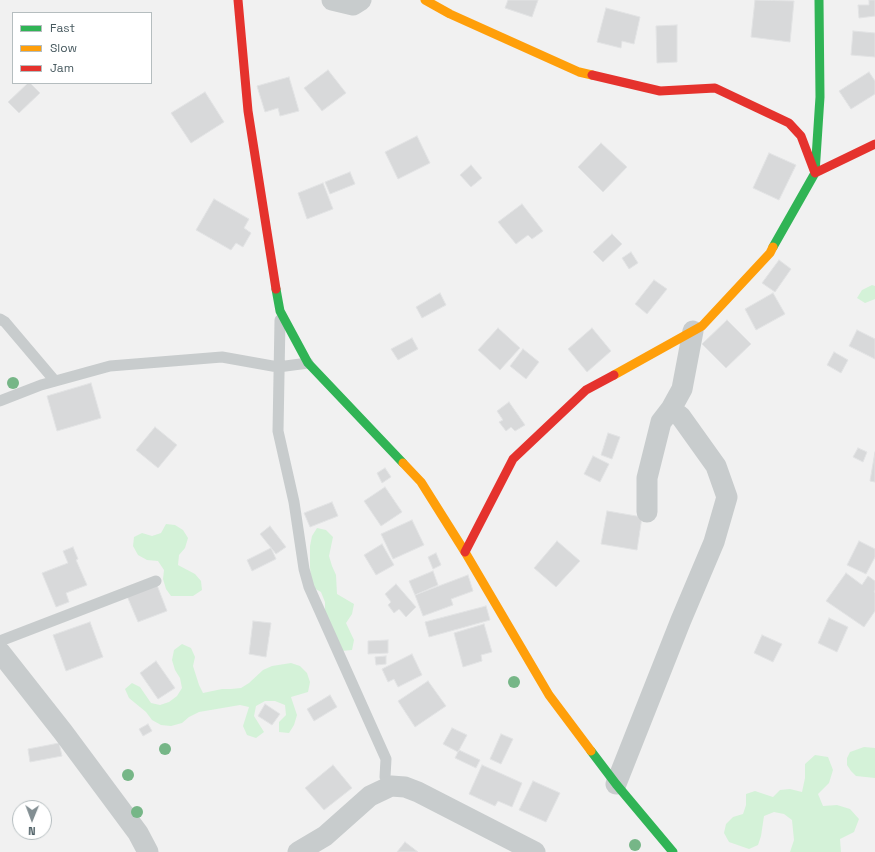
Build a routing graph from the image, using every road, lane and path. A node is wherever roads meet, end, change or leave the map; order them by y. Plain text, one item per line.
1 (238, 0) edge
2 (332, 0) edge
3 (361, 0) edge
4 (425, 0) edge
5 (819, 0) edge
6 (875, 144) edge
7 (815, 173) junction
8 (280, 312) junction
9 (0, 319) edge
10 (693, 331) junction
11 (308, 363) junction
12 (278, 367) junction
13 (55, 381) junction
14 (0, 401) edge
15 (671, 409) junction
16 (647, 512) dead end
17 (465, 552) junction
18 (156, 581) dead end
19 (0, 641) edge
20 (0, 652) edge
21 (616, 784) junction
22 (391, 786) junction
23 (148, 852) edge
24 (298, 852) edge
25 (535, 852) edge
26 (673, 852) edge

1 - 8 street
2 - 3 street
4 - 7 street
5 - 7 street
6 - 7 street
7 - 10 street
8 - 11 street
8 - 12 lane
9 - 13 lane
10 - 15 street
10 - 17 street
11 - 12 lane
11 - 17 street
12 - 13 lane
12 - 22 lane
13 - 14 lane
15 - 16 street
15 - 21 street
17 - 21 street
18 - 19 lane
20 - 23 street
21 - 26 street
22 - 24 street
22 - 25 street

